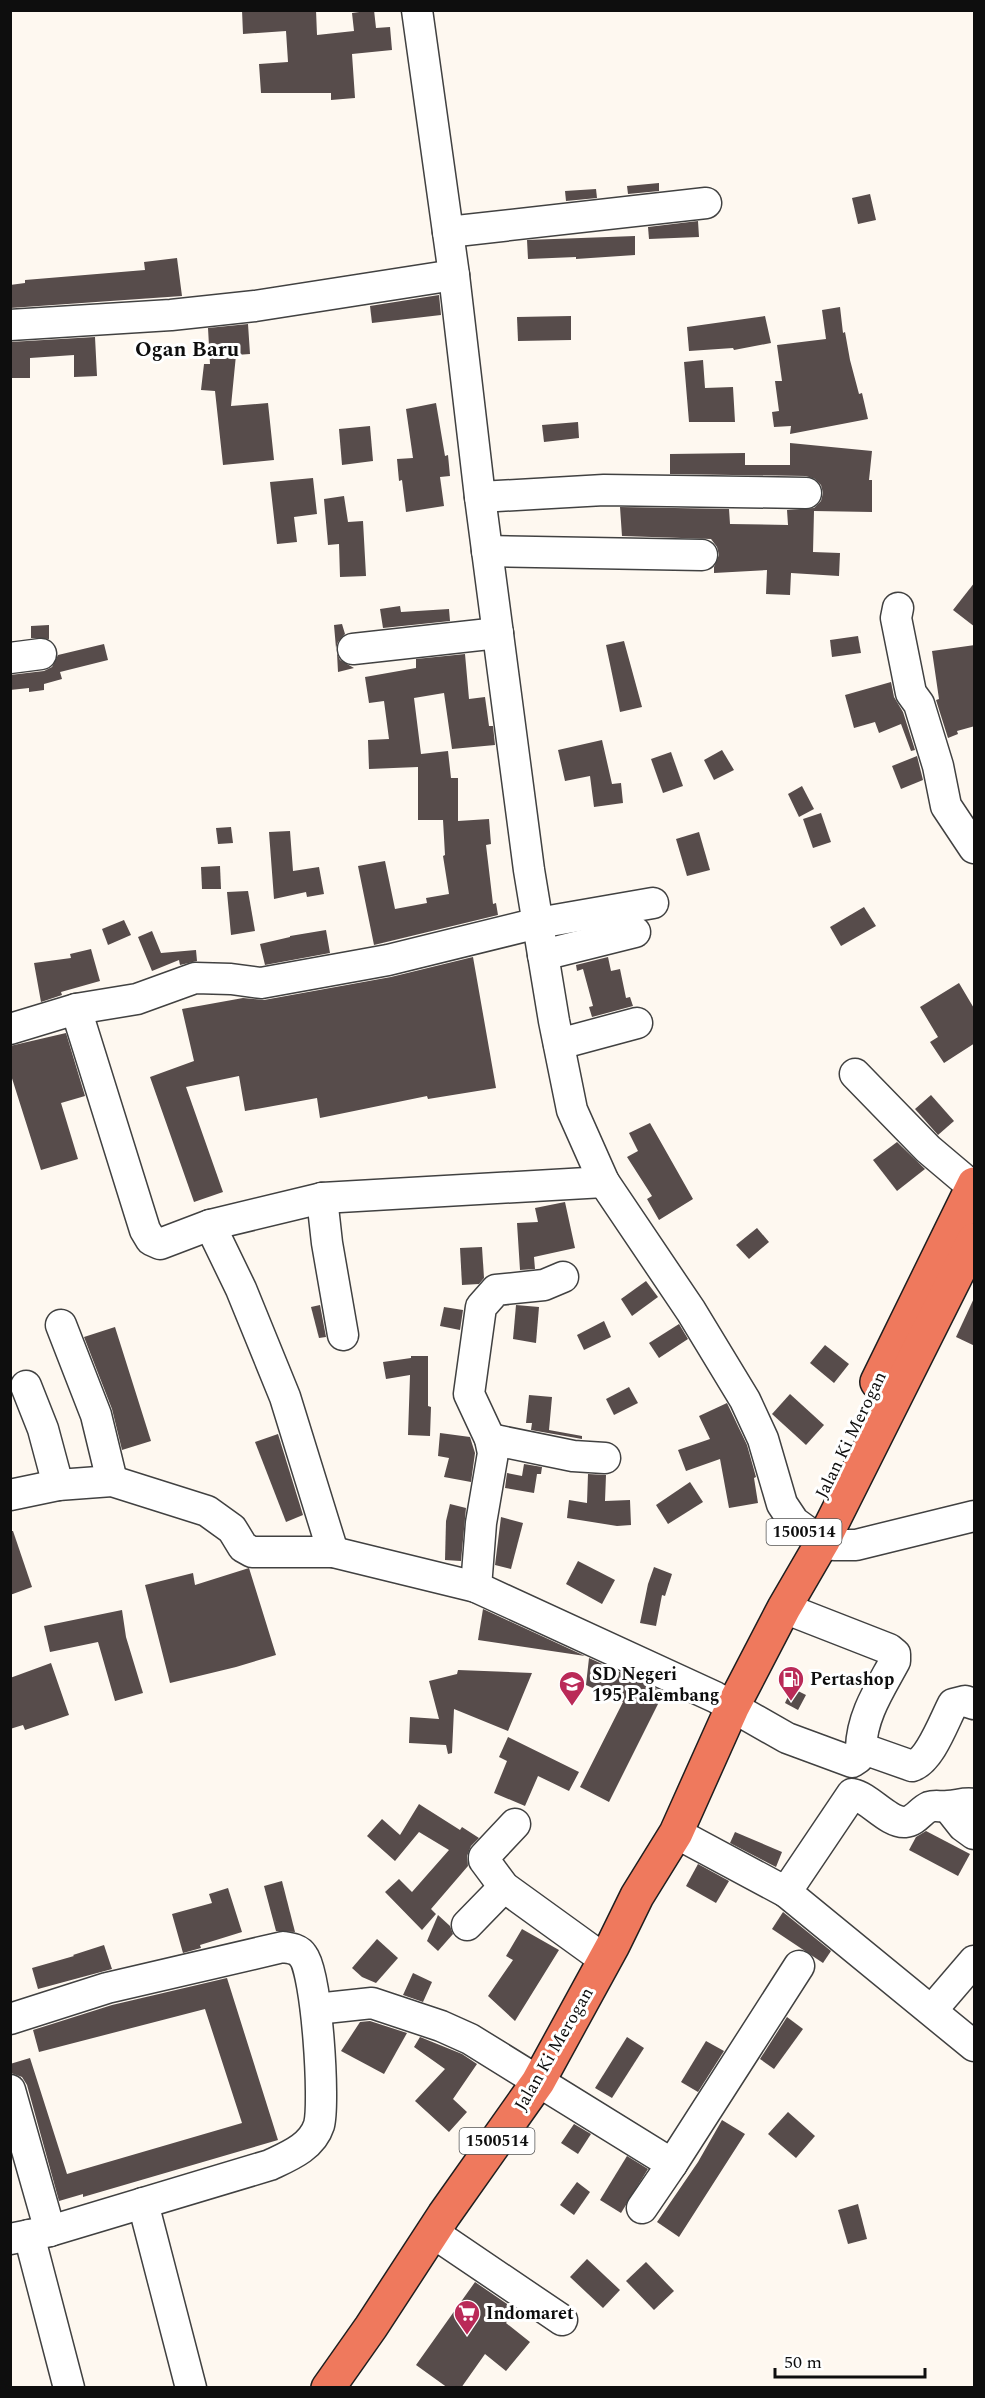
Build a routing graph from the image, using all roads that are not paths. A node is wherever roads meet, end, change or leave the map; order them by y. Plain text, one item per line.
1 (417, 10) edge
2 (706, 203) dead end
3 (448, 232) junction
4 (454, 274) junction
5 (10, 325) edge
6 (806, 493) dead end
7 (480, 497) junction
8 (702, 555) dead end
9 (488, 563) junction
10 (898, 608) dead end
11 (498, 629) junction
12 (353, 649) dead end
13 (41, 654) dead end
14 (10, 658) edge
15 (975, 848) edge
16 (653, 903) dead end
17 (538, 923) junction
18 (635, 932) dead end
19 (543, 955) junction
20 (76, 1009) junction
21 (637, 1023) dead end
22 (10, 1029) edge
23 (559, 1044) junction
24 (855, 1074) dead end
25 (604, 1182) junction
26 (974, 1186) edge
27 (322, 1198) junction
28 (210, 1225) junction
29 (975, 1240) edge
30 (563, 1276) dead end
31 (61, 1325) dead end
32 (343, 1335) dead end
33 (26, 1386) dead end
34 (490, 1439) junction
35 (605, 1458) dead end
36 (112, 1481) junction
37 (58, 1485) junction
38 (10, 1495) edge
39 (975, 1516) edge
40 (814, 1536) junction
41 (333, 1552) junction
42 (476, 1587) junction
43 (777, 1609) junction
44 (723, 1702) junction
45 (975, 1704) edge
46 (861, 1748) junction
47 (961, 1805) edge
48 (515, 1824) dead end
49 (676, 1833) junction
50 (975, 1834) edge
51 (645, 1882) junction
52 (504, 1887) junction
53 (786, 1892) junction
54 (467, 1925) dead end
55 (605, 1960) junction
56 (975, 1960) edge
57 (799, 1966) dead end
58 (316, 2008) junction
59 (932, 2010) junction
60 (10, 2019) edge
61 (975, 2046) edge
62 (538, 2082) junction
63 (10, 2090) edge
64 (672, 2164) junction
65 (142, 2203) junction
66 (642, 2208) dead end
67 (432, 2232) junction
68 (30, 2235) edge
69 (562, 2320) dead end
70 (69, 2388) edge
71 (190, 2388) edge
72 (328, 2388) edge

1 - 3 street
2 - 3 street
3 - 4 street
4 - 5 street
4 - 7 street
6 - 7 street
7 - 9 street
8 - 9 street
9 - 11 street
10 - 15 street
11 - 12 street
11 - 17 street
13 - 14 street
16 - 17 street
17 - 19 street
17 - 20 street
18 - 19 street
19 - 23 street
20 - 22 street
20 - 28 street
21 - 23 street
23 - 25 street
24 - 26 street
25 - 27 street
25 - 40 street
26 - 40 highway, Jalan Ki Merogan / 1500514
27 - 28 street
27 - 32 street
28 - 41 street
29 - 40 highway, Jalan Ki Merogan / 1500514
30 - 34 street
31 - 36 street
33 - 37 street
34 - 35 street
34 - 42 street
36 - 37 street
36 - 41 street
37 - 38 street
39 - 40 street
40 - 43 highway, Jalan Ki Merogan / 1500514
41 - 42 street
42 - 44 street
43 - 44 highway, Jalan Ki Merogan / 1500514
43 - 46 street
44 - 46 street
44 - 49 highway, Jalan Ki Merogan / 1500514
44 - 51 highway, Jalan Ki Merogan / 1500514
45 - 46 street
47 - 50 street
47 - 53 street
48 - 52 street
49 - 51 highway, Jalan Ki Merogan / 1500514
49 - 53 street
51 - 55 highway, Jalan Ki Merogan / 1500514
52 - 54 street
52 - 55 street
53 - 59 street
55 - 62 highway, Jalan Ki Merogan / 1500514
56 - 59 street
57 - 64 street
58 - 60 street
58 - 62 street
58 - 65 street
59 - 61 street
62 - 64 street
62 - 67 highway, Jalan Ki Merogan / 1500514
63 - 68 street
64 - 66 street
65 - 68 street
65 - 71 street
67 - 69 street
67 - 72 highway, Jalan Ki Merogan / 1500514
68 - 70 street

